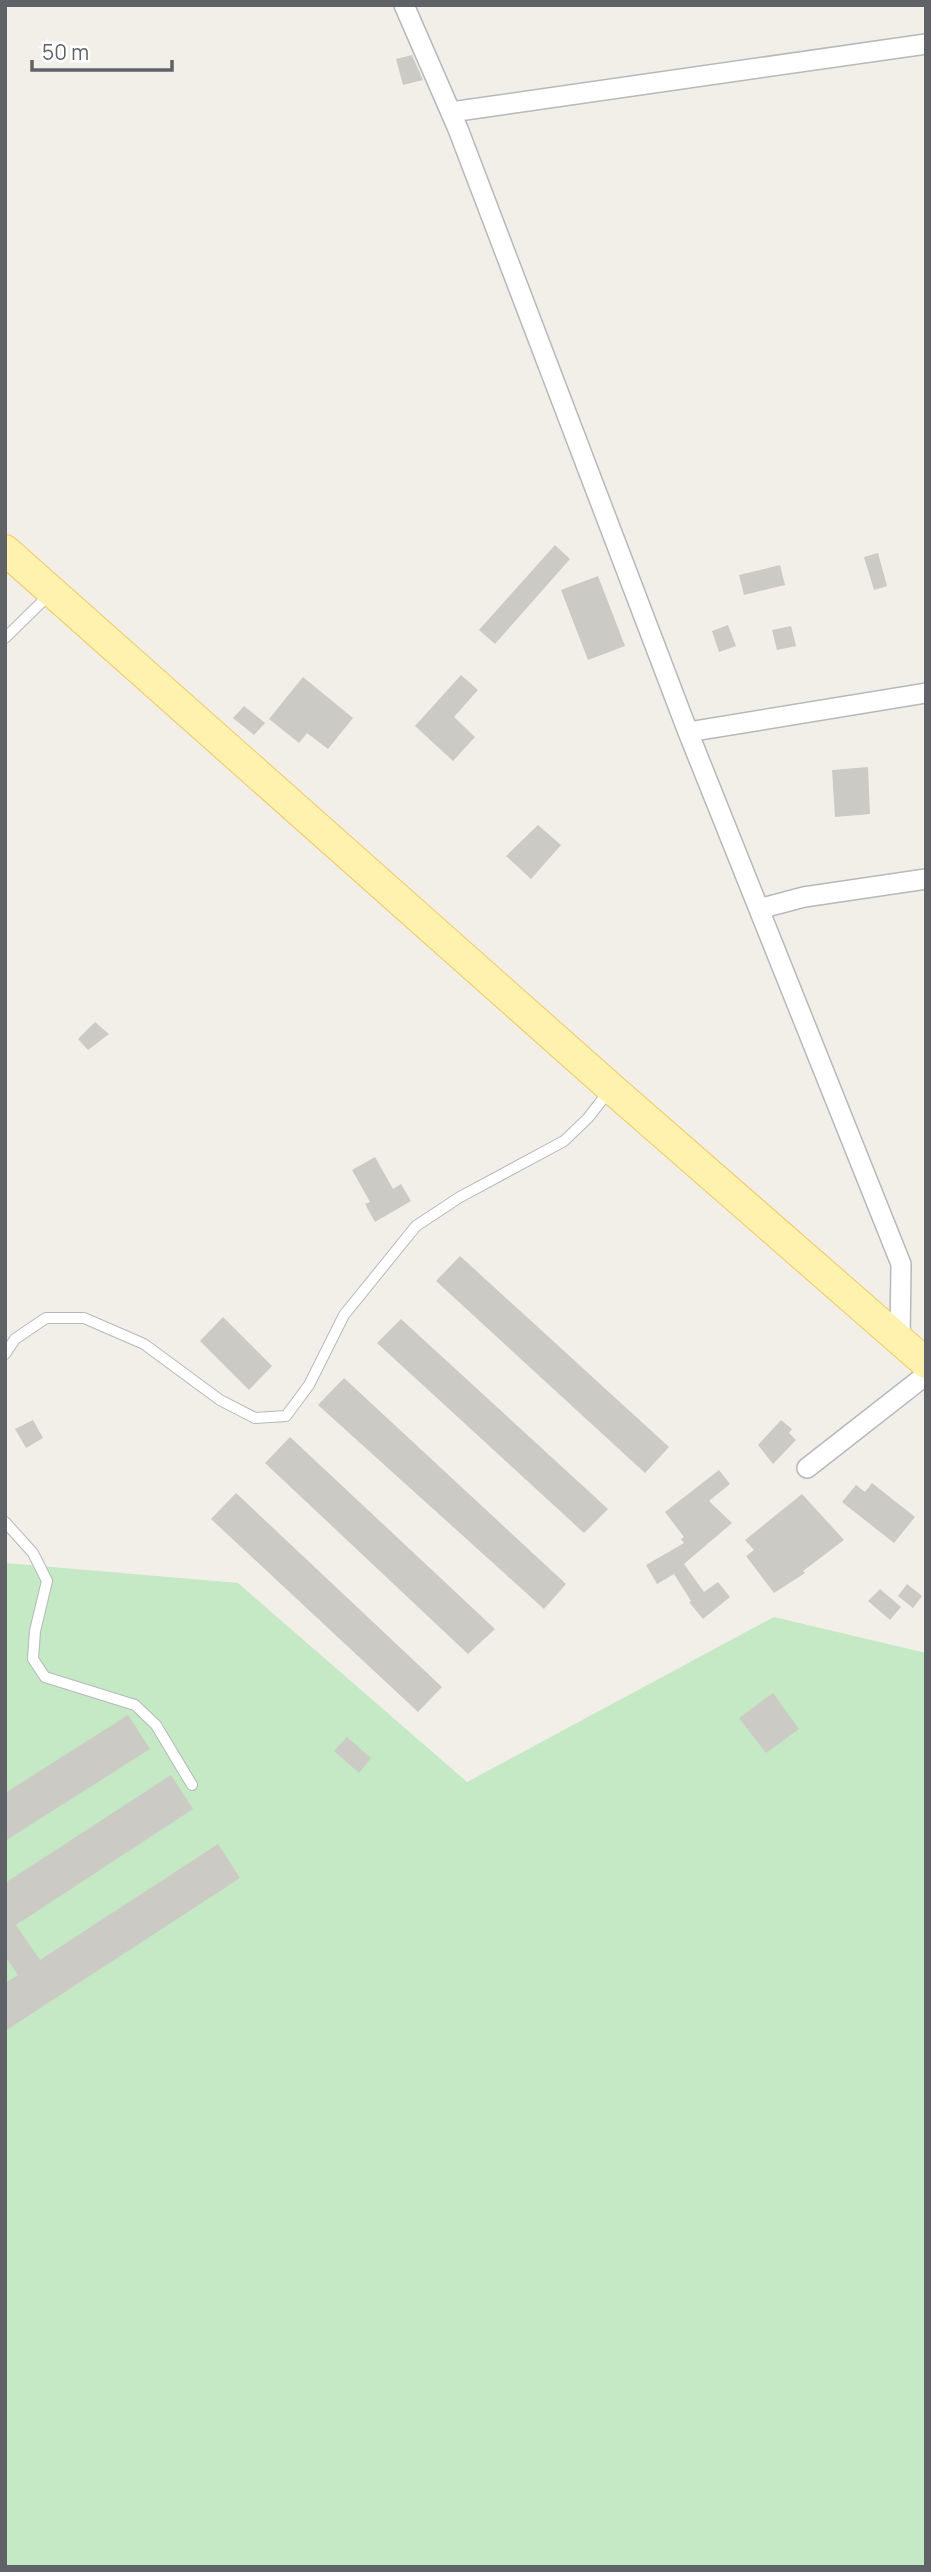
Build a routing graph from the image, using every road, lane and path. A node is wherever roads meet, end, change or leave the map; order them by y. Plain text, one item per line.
1 (404, 5) edge
2 (926, 44) edge
3 (451, 112) junction
4 (5, 550) edge
5 (53, 591) junction
6 (5, 638) edge
7 (926, 693) edge
8 (688, 732) junction
9 (926, 879) edge
10 (759, 909) junction
11 (611, 1088) junction
12 (900, 1340) junction
13 (5, 1354) edge
14 (926, 1363) edge
15 (926, 1375) edge
16 (807, 1468) dead end
17 (5, 1522) edge
18 (192, 1784) dead end

1 - 3 street
2 - 3 street
3 - 8 street
4 - 5 main road
5 - 6 lane
5 - 11 main road
7 - 8 street
8 - 10 street
9 - 10 street
10 - 12 street
11 - 12 main road
11 - 13 lane
12 - 14 main road
15 - 16 street
17 - 18 lane

